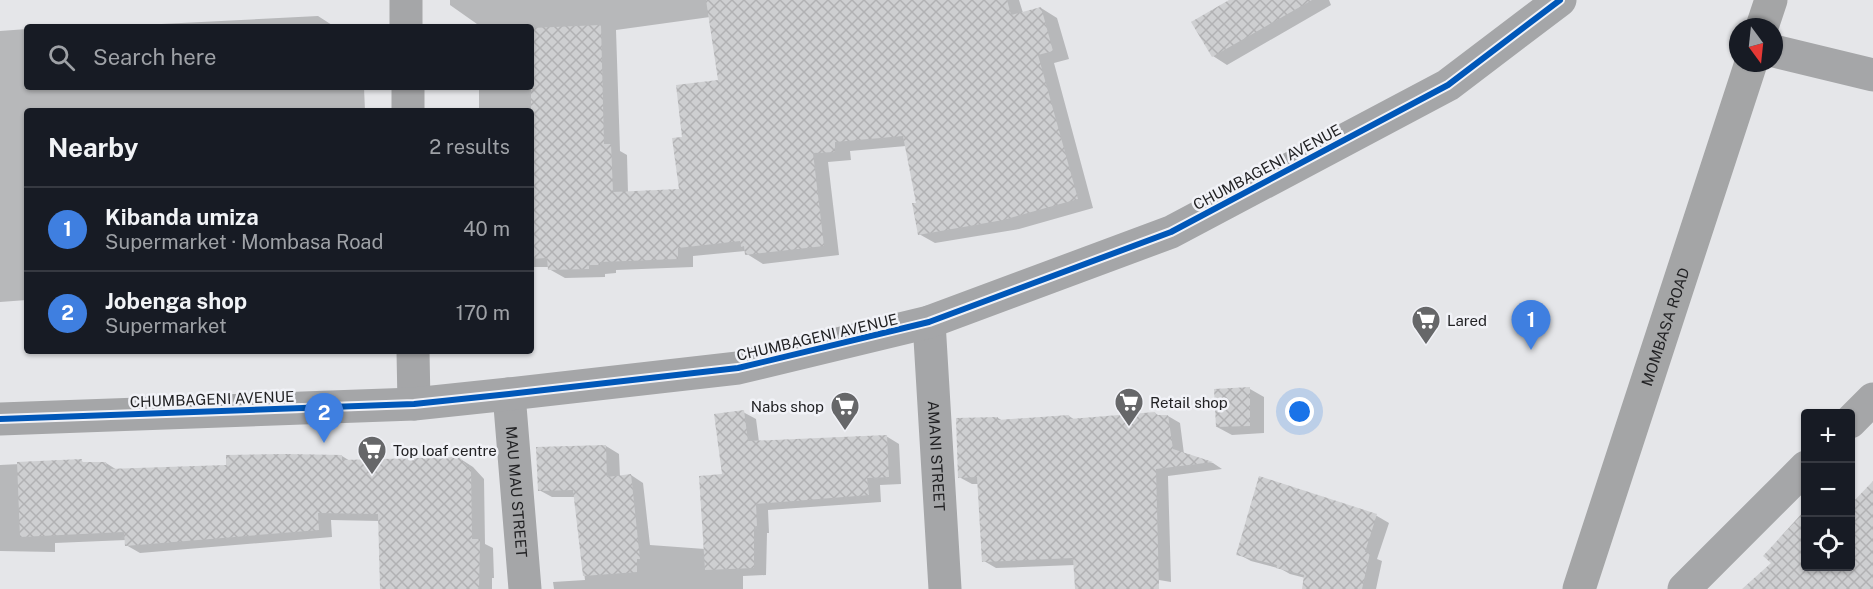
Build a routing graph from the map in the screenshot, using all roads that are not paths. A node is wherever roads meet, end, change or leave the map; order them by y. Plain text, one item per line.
1 (406, 0) edge
2 (1560, 0) edge
3 (1772, 0) edge
4 (1765, 18) edge
5 (406, 24) edge
6 (1783, 53) edge
7 (1748, 72) edge
8 (1873, 75) edge
9 (408, 90) edge
10 (408, 108) edge
11 (928, 322) junction
12 (413, 354) edge
13 (509, 394) junction
14 (1873, 399) edge
15 (414, 404) junction
16 (1855, 418) edge
17 (0, 419) edge
18 (1801, 472) edge
19 (525, 589) edge
20 (945, 589) edge
21 (1579, 589) edge
22 (1684, 589) edge

1 - 5 street
2 - 11 street, CHUMBAGENI AVENUE
3 - 4 highway
6 - 8 street
7 - 21 highway, MOMBASA ROAD
9 - 10 street
11 - 13 street, CHUMBAGENI AVENUE
11 - 20 street, AMANI STREET
12 - 15 street
13 - 15 street, CHUMBAGENI AVENUE
13 - 19 street, MAU MAU STREET
14 - 16 street
15 - 17 street, CHUMBAGENI AVENUE
18 - 22 street

